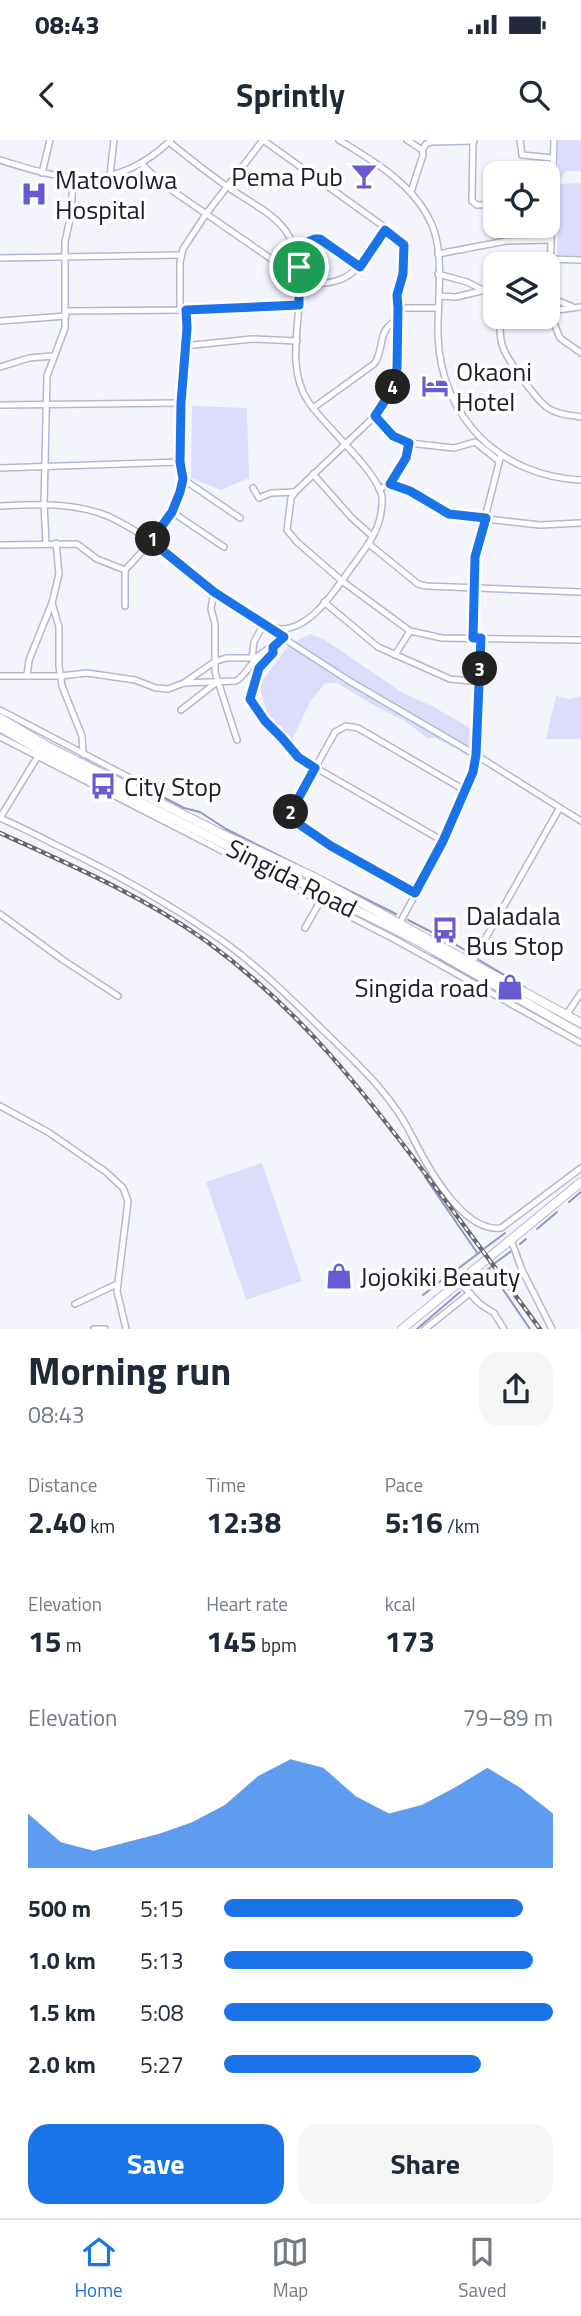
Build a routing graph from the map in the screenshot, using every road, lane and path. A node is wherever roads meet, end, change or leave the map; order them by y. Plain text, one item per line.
1 (50, 140) edge
2 (114, 140) edge
3 (263, 140) edge
4 (339, 140) edge
5 (407, 140) edge
6 (474, 140) edge
7 (520, 140) edge
8 (554, 140) edge
9 (170, 141) edge
10 (422, 150) junction
11 (553, 158) junction
12 (0, 160) edge
13 (553, 161) edge
14 (141, 163) junction
15 (42, 173) junction
16 (110, 175) junction
17 (73, 179) junction
18 (227, 187) junction
19 (411, 192) junction
20 (483, 205) edge
21 (206, 214) junction
22 (385, 230) junction
23 (550, 240) joint
24 (295, 247) junction
25 (550, 252) edge
26 (438, 254) junction
27 (181, 255) junction
28 (0, 258) edge
29 (66, 258) junction
30 (560, 259) edge
31 (581, 260) edge
32 (299, 267) junction
33 (360, 267) junction
34 (438, 274) junction
35 (299, 284) junction
36 (483, 290) edge
37 (483, 292) edge
38 (439, 296) junction
39 (560, 301) edge
40 (299, 305) junction
41 (578, 307) edge
42 (398, 308) junction
43 (438, 308) junction
44 (560, 309) edge
45 (183, 310) junction
46 (66, 314) junction
47 (397, 320) junction
48 (0, 321) edge
49 (500, 329) edge
50 (556, 329) edge
51 (297, 341) junction
52 (184, 346) junction
53 (581, 353) edge
54 (53, 356) junction
55 (0, 367) edge
56 (45, 403) junction
57 (181, 403) junction
58 (0, 405) edge
59 (313, 408) junction
60 (375, 416) junction
61 (581, 417) edge
62 (409, 443) junction
63 (344, 444) junction
64 (500, 458) junction
65 (180, 462) junction
66 (45, 466) junction
67 (0, 468) edge
68 (313, 474) junction
69 (183, 479) junction
70 (581, 480) edge
71 (390, 484) junction
72 (253, 488) dead end
73 (379, 489) junction
74 (295, 492) junction
75 (44, 504) junction
76 (0, 506) edge
77 (172, 512) junction
78 (240, 518) dead end
79 (486, 518) junction
80 (581, 523) edge
81 (372, 536) junction
82 (151, 541) junction
83 (46, 543) junction
84 (56, 543) junction
85 (369, 544) junction
86 (0, 545) edge
87 (224, 547) dead end
88 (125, 570) junction
89 (342, 581) junction
90 (473, 588) junction
91 (214, 592) junction
92 (581, 592) edge
93 (324, 602) junction
94 (52, 603) junction
95 (125, 606) dead end
96 (263, 625) junction
97 (410, 631) junction
98 (284, 637) junction
99 (473, 638) junction
100 (481, 638) junction
101 (581, 640) edge
102 (273, 647) junction
103 (395, 655) junction
104 (259, 656) junction
105 (252, 658) junction
106 (214, 662) junction
107 (0, 676) edge
108 (27, 676) junction
109 (61, 676) junction
110 (217, 682) junction
111 (480, 682) junction
112 (184, 683) junction
113 (0, 709) edge
114 (181, 710) dead end
115 (0, 718) edge
116 (0, 727) edge
117 (0, 737) edge
118 (237, 740) dead end
119 (39, 754) junction
120 (83, 754) junction
121 (476, 755) junction
122 (315, 768) junction
123 (133, 787) junction
124 (466, 792) junction
125 (559, 808) junction
126 (581, 821) edge
127 (443, 841) junction
128 (415, 893) junction
129 (322, 897) junction
130 (0, 914) edge
131 (400, 923) junction
132 (305, 928) dead end
133 (470, 966) junction
134 (581, 993) edge
135 (118, 996) dead end
136 (568, 1014) junction
137 (581, 1023) edge
138 (581, 1034) edge
139 (581, 1043) edge
140 (0, 1106) edge
141 (581, 1168) edge
142 (581, 1182) edge
143 (511, 1239) junction
144 (459, 1282) junction
145 (117, 1284) junction
146 (470, 1293) junction
147 (75, 1304) dead end
148 (435, 1322) junction
149 (94, 1329) edge
150 (105, 1329) edge
151 (126, 1329) edge
152 (401, 1329) edge
153 (425, 1329) edge
154 (440, 1329) edge
155 (504, 1329) edge
156 (552, 1329) edge

1 - 15 street
2 - 16 street
3 - 18 street
3 - 22 street
4 - 19 street
5 - 10 street
6 - 10 street
6 - 20 street
7 - 11 street
8 - 11 street
9 - 14 street
9 - 18 street
10 - 19 street
11 - 13 street
12 - 15 street
14 - 16 street
14 - 21 street
15 - 17 street
16 - 17 street
17 - 29 street
18 - 21 street
18 - 24 street
19 - 26 street
21 - 27 street
21 - 32 street
22 - 33 street
22 - 42 street
23 - 25 street
23 - 26 street
24 - 32 street
24 - 33 street
26 - 34 street
27 - 29 street
27 - 45 street
28 - 29 street
29 - 46 street
30 - 31 street
32 - 35 street
33 - 35 street
34 - 36 street
34 - 38 street
35 - 40 street
37 - 38 street
38 - 43 street
39 - 41 street
40 - 45 street
40 - 51 street
41 - 44 street
42 - 43 street
42 - 47 street
43 - 64 street
45 - 46 street
45 - 52 street
46 - 48 street
46 - 54 street
47 - 59 street
47 - 60 street
49 - 61 street
50 - 53 street
51 - 52 street
51 - 59 street
52 - 57 street
54 - 55 street
54 - 56 street
56 - 57 street
56 - 58 street
56 - 66 street
57 - 65 street
59 - 63 street
60 - 62 street
60 - 63 street
62 - 64 street
62 - 71 street
63 - 68 street
63 - 73 street
64 - 70 street
64 - 79 street
65 - 66 street
65 - 69 street
66 - 67 street
66 - 75 street
68 - 74 street
68 - 81 street
69 - 77 street
69 - 78 street
71 - 73 street
71 - 79 street
72 - 74 street
73 - 81 street
74 - 89 street
75 - 76 street
75 - 82 street
75 - 83 street
77 - 82 street
77 - 87 street
79 - 80 street
79 - 90 street
81 - 85 street
82 - 88 street
82 - 91 street
83 - 84 street
83 - 86 street
84 - 88 street
84 - 94 street
85 - 89 street
85 - 90 street
88 - 95 street
89 - 93 street
89 - 97 street
90 - 92 street
90 - 99 street
91 - 96 street
91 - 106 street
93 - 96 street
93 - 103 street
94 - 108 street
94 - 109 street
96 - 98 street
96 - 105 street
97 - 99 street
97 - 103 street
98 - 102 street
98 - 121 street
99 - 100 street
100 - 101 street
100 - 111 street
102 - 104 street
102 - 122 street
103 - 111 street
104 - 105 street
104 - 110 street
105 - 106 street
106 - 110 street
106 - 112 street
107 - 108 street
108 - 109 street
109 - 112 street
109 - 120 street
110 - 112 street
110 - 114 street
110 - 118 street
111 - 121 street
113 - 120 street
115 - 123 highway, Singida Road
116 - 119 highway, Singida Road
117 - 119 street
119 - 129 highway, Singida Road
119 - 141 street
120 - 123 street
121 - 124 street
121 - 125 street
122 - 124 street
122 - 127 street
122 - 128 street
123 - 131 highway, Singida Road
124 - 127 street
125 - 126 street
125 - 133 street
127 - 128 street
128 - 131 street
129 - 132 street
129 - 133 highway, Singida Road
129 - 139 street
130 - 135 street
131 - 133 highway, Singida Road
133 - 136 highway, Singida Road
133 - 138 highway, Singida Road
134 - 136 street
136 - 137 highway, Singida Road
140 - 145 street
142 - 143 highway
143 - 144 highway
143 - 156 street
144 - 146 street
144 - 152 highway
145 - 147 street
145 - 151 street
146 - 148 street
146 - 155 street
148 - 153 street
148 - 154 street
149 - 150 street

